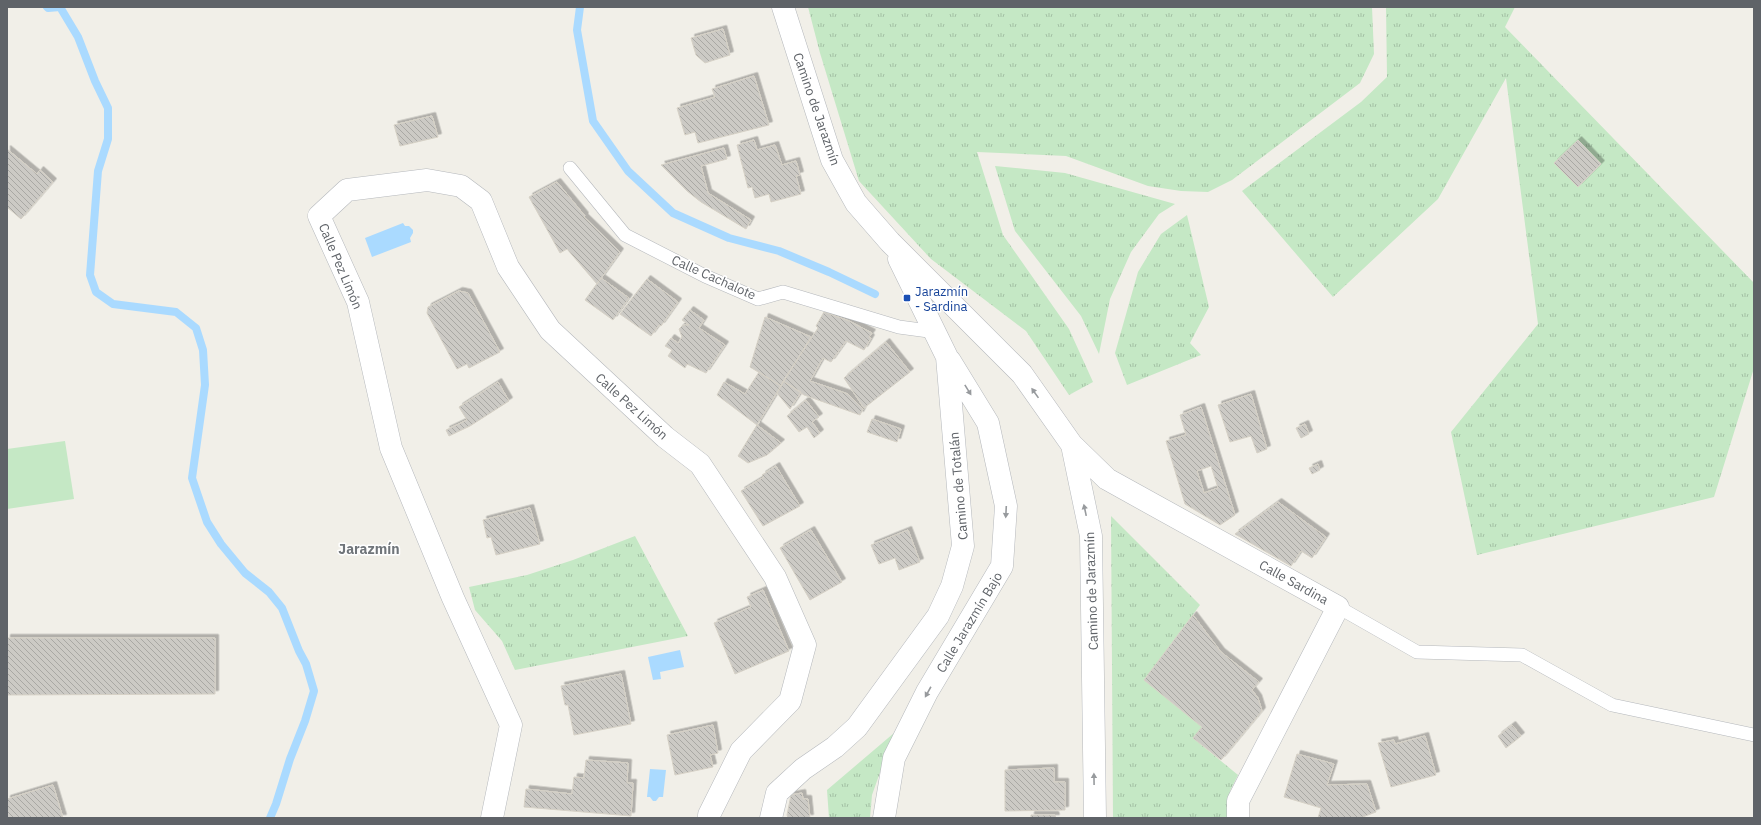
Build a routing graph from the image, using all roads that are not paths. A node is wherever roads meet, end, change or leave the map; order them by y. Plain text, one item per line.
1 (783, 7) edge
2 (570, 168) dead end
3 (890, 242) junction
4 (936, 332) junction
5 (947, 357) junction
6 (1072, 445) junction
7 (1338, 607) junction
8 (1754, 735) edge
9 (492, 818) edge
10 (709, 818) edge
11 (771, 818) edge
12 (884, 818) edge
13 (1095, 818) edge
14 (1238, 818) edge

1 - 3 street, Camino de Jarazmín
2 - 4 lane, Calle Cachalote
3 - 4 street, Camino de Totalán
6 -> 3 street, Camino de Jarazmín
4 - 5 street, Camino de Totalán
5 - 11 street, Camino de Totalán
5 -> 12 street, Calle Jarazmín Bajo
6 - 7 street, Calle Sardina
13 -> 6 street, Camino de Jarazmín
7 - 8 lane
7 - 14 street, Calle Sardina
9 - 10 street, Calle Pez Limón

